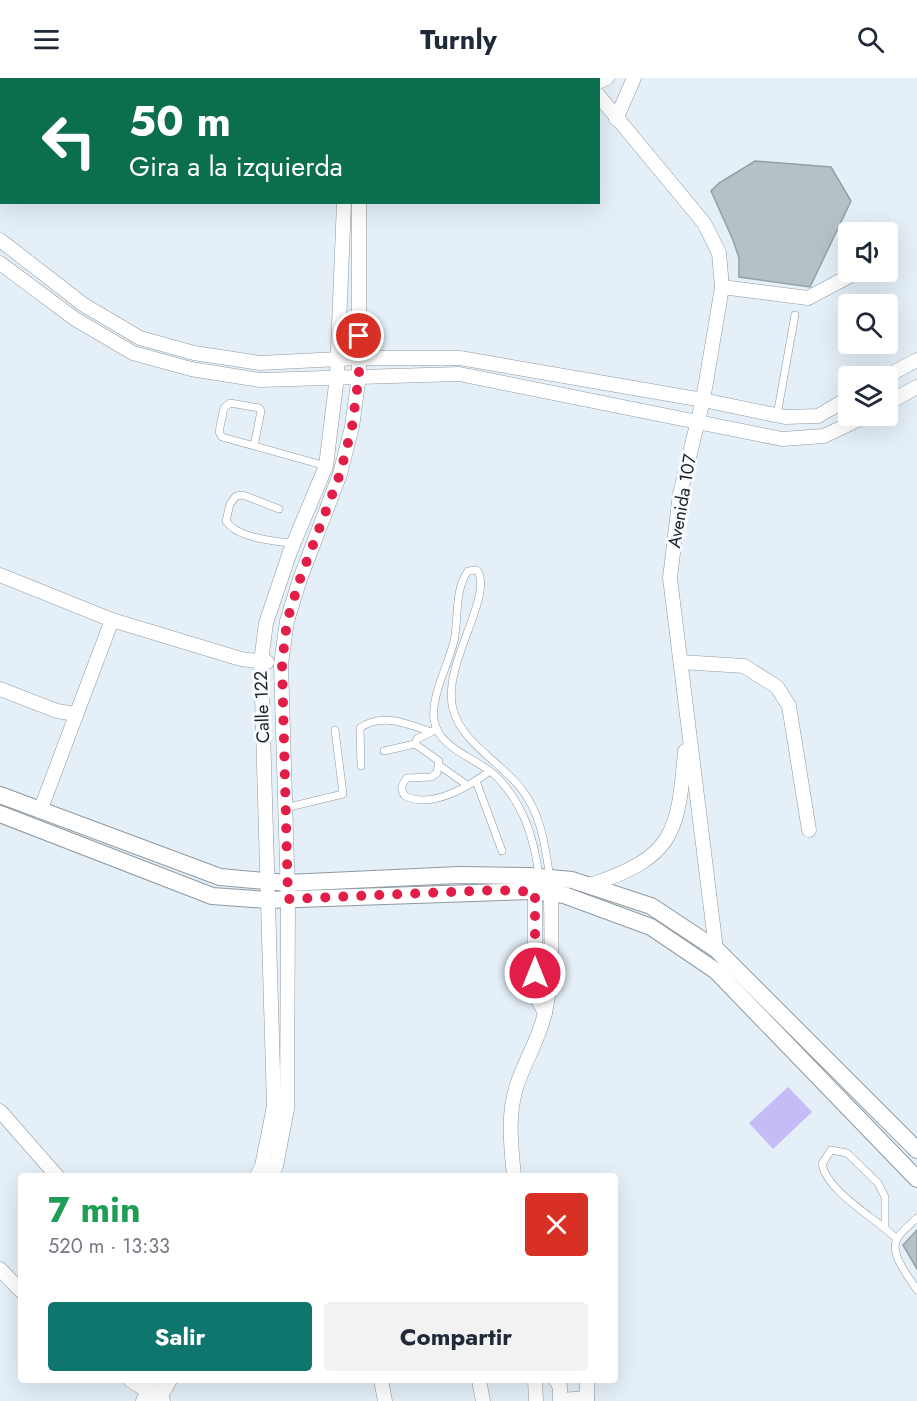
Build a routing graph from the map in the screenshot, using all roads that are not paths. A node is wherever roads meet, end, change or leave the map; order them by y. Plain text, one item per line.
1 (634, 78) edge
2 (600, 98) edge
3 (616, 119) junction
4 (344, 204) edge
5 (359, 204) edge
6 (0, 240) edge
7 (0, 263) edge
8 (838, 282) edge
9 (722, 287) junction
10 (795, 315) dead end
11 (359, 358) junction
12 (338, 359) junction
13 (917, 360) edge
14 (898, 370) edge
15 (359, 375) junction
16 (337, 376) junction
17 (917, 387) edge
18 (898, 397) edge
19 (703, 400) junction
20 (838, 404) edge
21 (777, 416) junction
22 (697, 421) junction
23 (845, 426) edge
24 (254, 446) junction
25 (326, 466) junction
26 (279, 509) dead end
27 (294, 544) junction
28 (0, 575) edge
29 (459, 611) junction
30 (473, 616) junction
31 (112, 620) junction
32 (261, 662) junction
33 (681, 662) junction
34 (282, 664) junction
35 (0, 688) edge
36 (76, 714) junction
37 (688, 725) junction
38 (335, 730) dead end
39 (434, 730) junction
40 (415, 744) junction
41 (384, 751) dead end
42 (361, 766) dead end
43 (440, 766) junction
44 (490, 771) junction
45 (476, 781) junction
46 (466, 785) junction
47 (0, 795) edge
48 (285, 808) junction
49 (40, 810) junction
50 (0, 814) edge
51 (70, 822) junction
52 (809, 830) dead end
53 (63, 839) junction
54 (502, 851) dead end
55 (267, 880) junction
56 (544, 885) junction
57 (590, 885) junction
58 (287, 891) junction
59 (268, 900) junction
60 (716, 949) junction
61 (3, 1119) edge
62 (917, 1150) edge
63 (54, 1173) edge
64 (258, 1173) edge
65 (272, 1173) edge
66 (514, 1173) edge
67 (917, 1179) edge
68 (917, 1218) edge
69 (885, 1227) junction
70 (897, 1239) junction
71 (0, 1269) edge
72 (18, 1288) edge
73 (917, 1290) edge
74 (134, 1383) edge
75 (167, 1383) edge
76 (382, 1383) edge
77 (480, 1383) edge
78 (534, 1383) edge
79 (558, 1383) edge
80 (587, 1383) edge
81 (154, 1396) edge
82 (560, 1400) edge
83 (587, 1400) edge
84 (385, 1401) edge
85 (483, 1401) edge
86 (536, 1401) edge

1 - 3 street
2 - 3 street, Avenida 107
3 - 9 street, Avenida 107
4 - 12 street, Calle 122
5 - 11 street, Calle 122
6 - 12 street
7 - 16 street
8 - 9 street
9 - 19 street, Avenida 107
10 - 21 lane
11 - 12 street
11 - 15 street, Calle 122
11 - 19 street
12 - 16 street, Calle 122
13 - 14 street
15 - 16 street
15 - 22 street
15 - 34 street, Calle 122
16 - 25 street, Calle 122
17 - 18 street
19 - 21 street
19 - 22 street, Avenida 107
20 - 21 street
22 - 23 street
22 - 33 street, Avenida 107
24 - 24 lane
24 - 25 lane
25 - 27 street, Calle 122
26 - 27 lane
27 - 32 street, Calle 122
28 - 31 street
29 - 30 lane
29 - 30 lane
29 - 39 lane
30 - 56 lane
31 - 32 street
31 - 36 street
32 - 34 street
32 - 55 street, Calle 122
33 - 37 street, Avenida 107
33 - 52 street
34 - 48 street, Calle 122
35 - 36 street
36 - 49 street
37 - 57 street
37 - 60 street, Avenida 107
38 - 48 lane
39 - 40 lane
39 - 42 lane
39 - 44 lane
40 - 41 lane
40 - 43 lane
43 - 46 lane
43 - 46 lane
44 - 45 lane
44 - 56 lane
45 - 46 lane
45 - 54 lane
47 - 49 street
48 - 58 street, Calle 122
49 - 51 street
50 - 53 street
51 - 53 street
51 - 55 street
53 - 59 street
55 - 58 street
55 - 59 street, Calle 122
56 - 57 street
56 - 58 street
56 - 66 street
56 - 67 street
57 - 60 street
58 - 59 street
58 - 65 street, Calle 122
59 - 64 street, Calle 122
60 - 62 street
61 - 63 street
68 - 70 lane
69 - 69 lane
69 - 70 lane
70 - 73 lane
71 - 72 street
74 - 81 street
75 - 81 street
76 - 84 street
77 - 85 street
78 - 86 street
79 - 82 street
80 - 83 street
82 - 83 street

